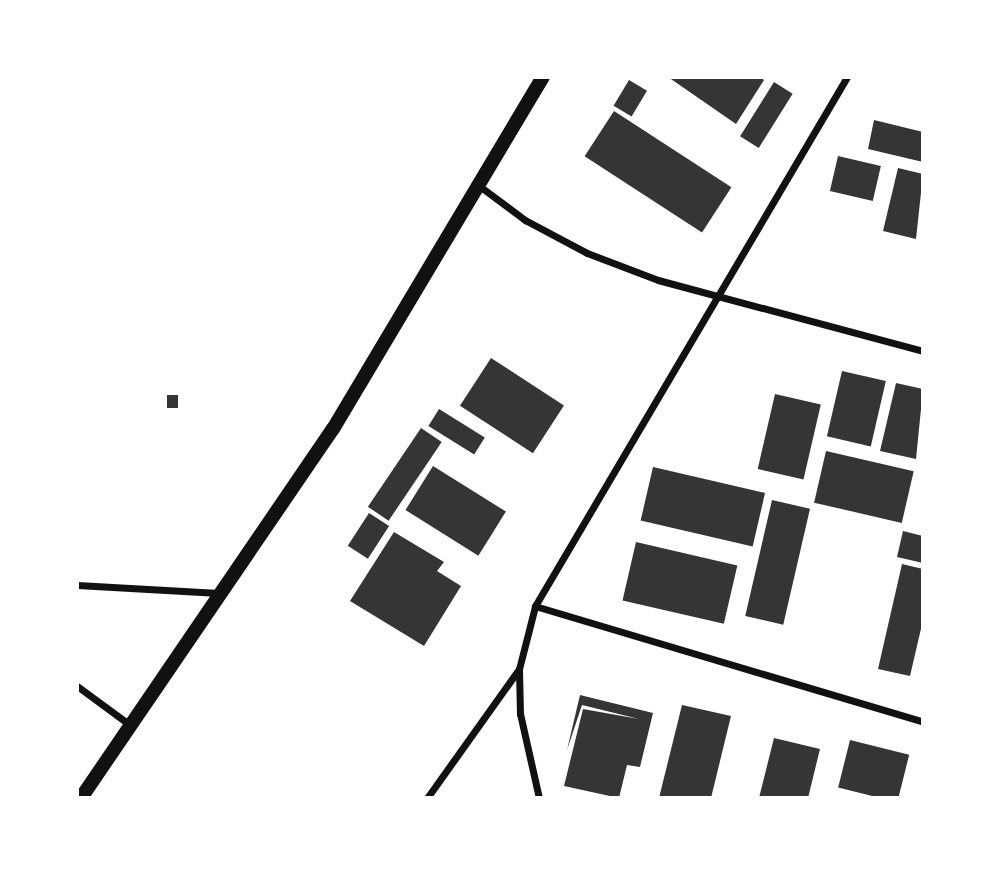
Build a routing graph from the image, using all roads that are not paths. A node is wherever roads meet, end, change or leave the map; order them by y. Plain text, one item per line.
1 (542, 77) edge
2 (847, 77) edge
3 (478, 184) junction
4 (720, 299) junction
5 (923, 351) edge
6 (77, 585) edge
7 (224, 593) junction
8 (535, 606) junction
9 (519, 668) junction
10 (77, 687) edge
11 (923, 722) edge
12 (134, 728) junction
13 (81, 798) edge
14 (427, 798) edge
15 (539, 798) edge

1 - 3 main road
2 - 4 street
3 - 4 street
3 - 7 main road
4 - 5 street
4 - 8 street
6 - 7 street
7 - 12 main road
8 - 9 street
8 - 11 street
9 - 14 street
9 - 15 street
10 - 12 street
12 - 13 main road

